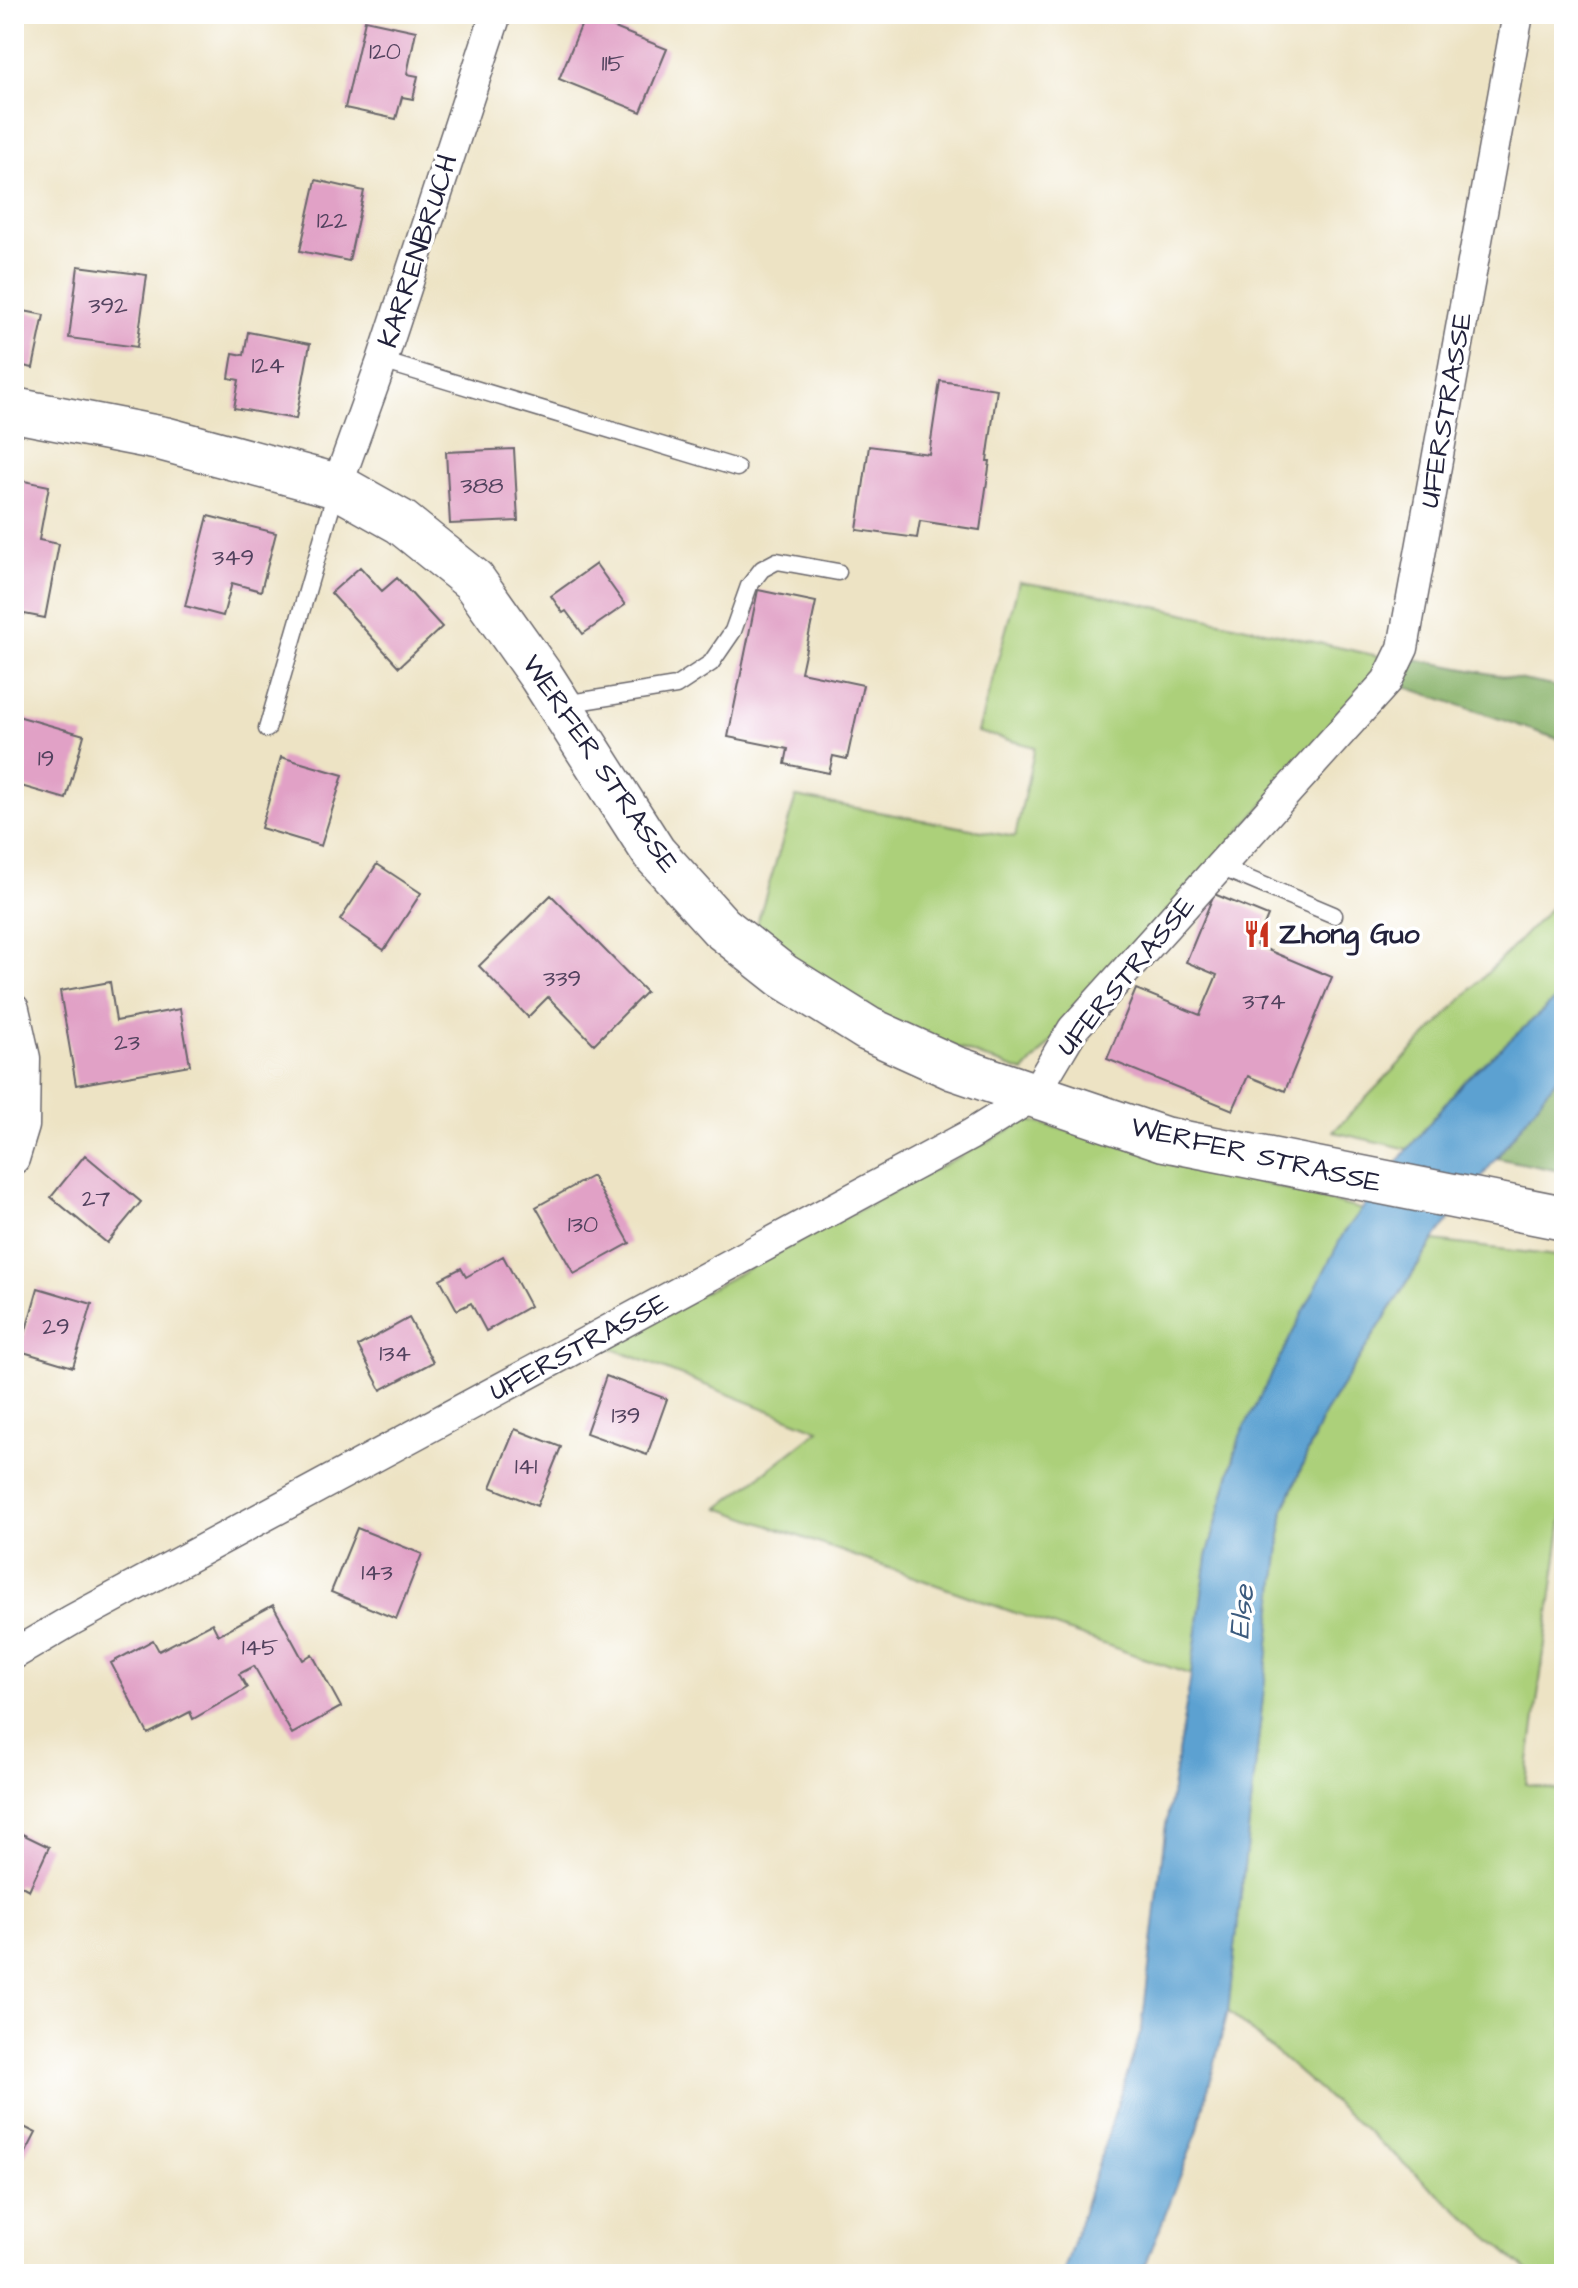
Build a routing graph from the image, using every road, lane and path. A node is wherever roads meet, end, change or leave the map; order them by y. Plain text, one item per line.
1 (496, 14) edge
2 (1518, 14) edge
3 (382, 361) junction
4 (14, 410) edge
5 (737, 468) dead end
6 (337, 486) junction
7 (838, 572) dead end
8 (559, 705) junction
9 (267, 729) dead end
10 (1220, 867) junction
11 (1334, 915) dead end
12 (14, 1009) edge
13 (1033, 1096) junction
14 (14, 1159) edge
15 (1564, 1218) edge
16 (14, 1654) edge

1 - 3 street, KARRENBRUCH
2 - 10 street, UFERSTRASSE
3 - 5 lane
3 - 6 street, KARRENBRUCH
4 - 6 main road, WERFER STRASSE
6 - 8 main road, WERFER STRASSE
6 - 9 lane
7 - 8 lane
8 - 13 main road, WERFER STRASSE
10 - 11 lane
10 - 13 street, UFERSTRASSE
12 - 14 street
13 - 15 main road, WERFER STRASSE
13 - 16 street, UFERSTRASSE

